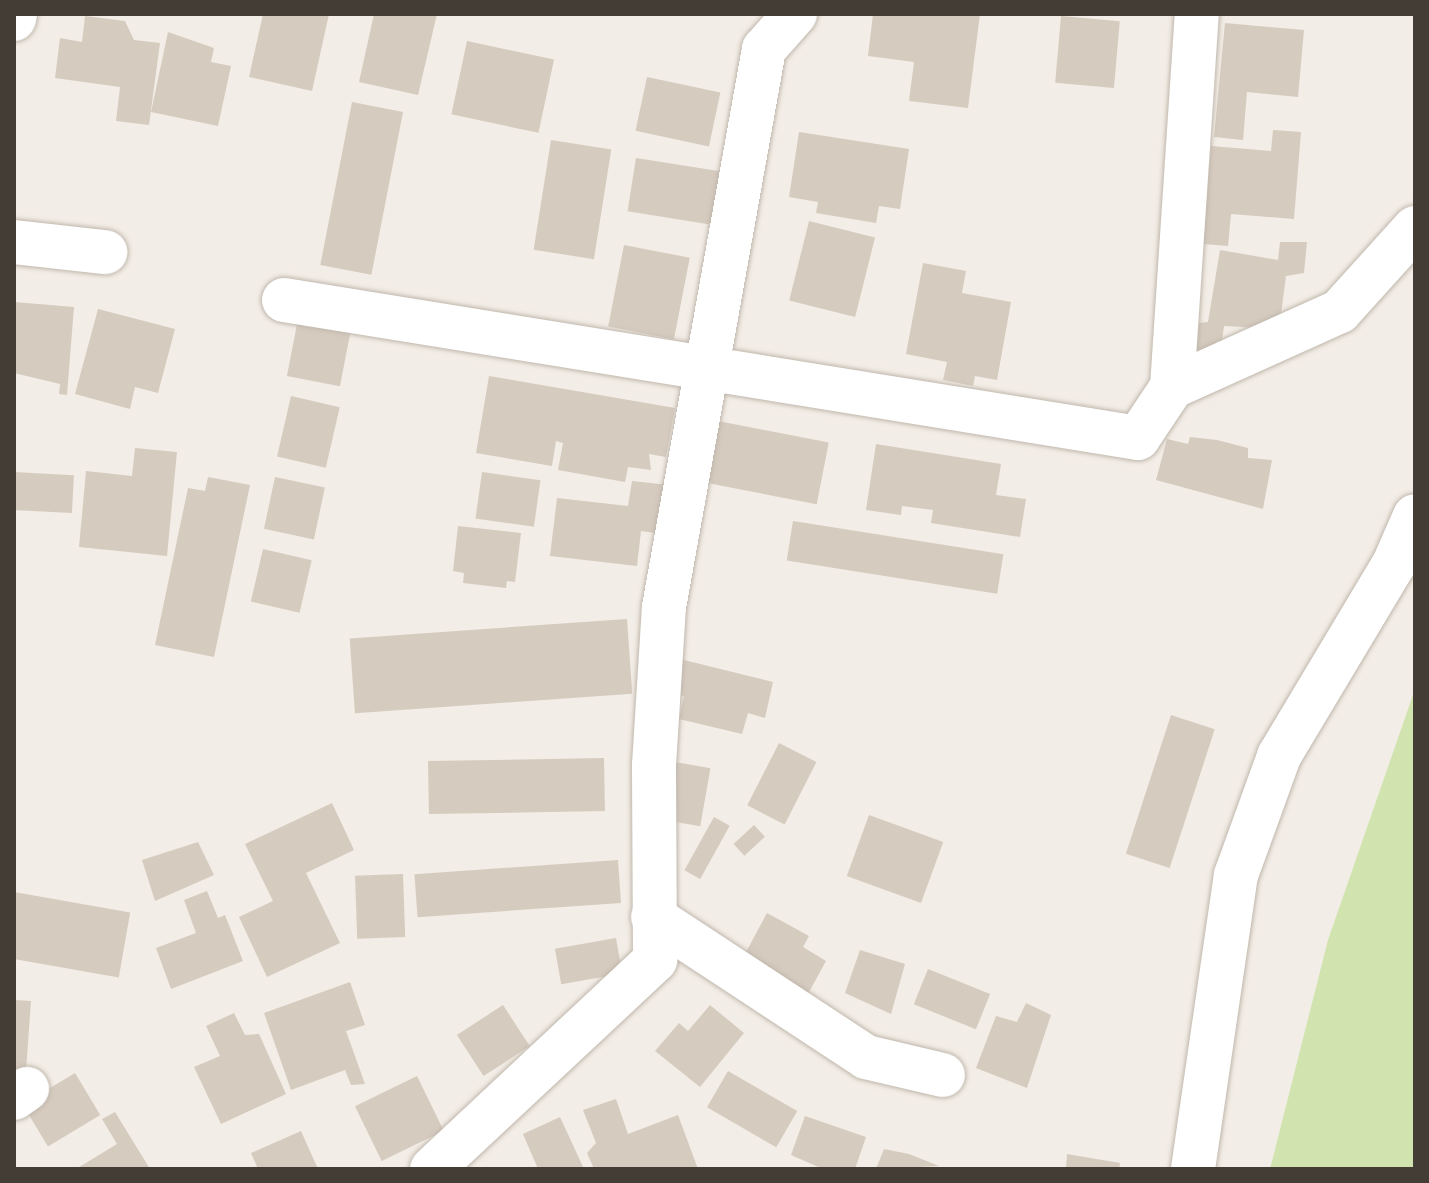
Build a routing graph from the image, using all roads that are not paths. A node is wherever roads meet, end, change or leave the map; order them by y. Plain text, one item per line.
1 (795, 14) edge
2 (1197, 14) edge
3 (1415, 228) edge
4 (14, 242) edge
5 (105, 252) dead end
6 (284, 300) dead end
7 (705, 365) junction
8 (1172, 387) junction
9 (1415, 516) edge
10 (653, 917) junction
11 (943, 1075) dead end
12 (432, 1169) edge
13 (1193, 1169) edge

1 - 7 street
2 - 8 street
3 - 8 street
4 - 5 street
6 - 7 street
7 - 8 street
7 - 10 street
9 - 13 street
10 - 11 street
10 - 12 street

